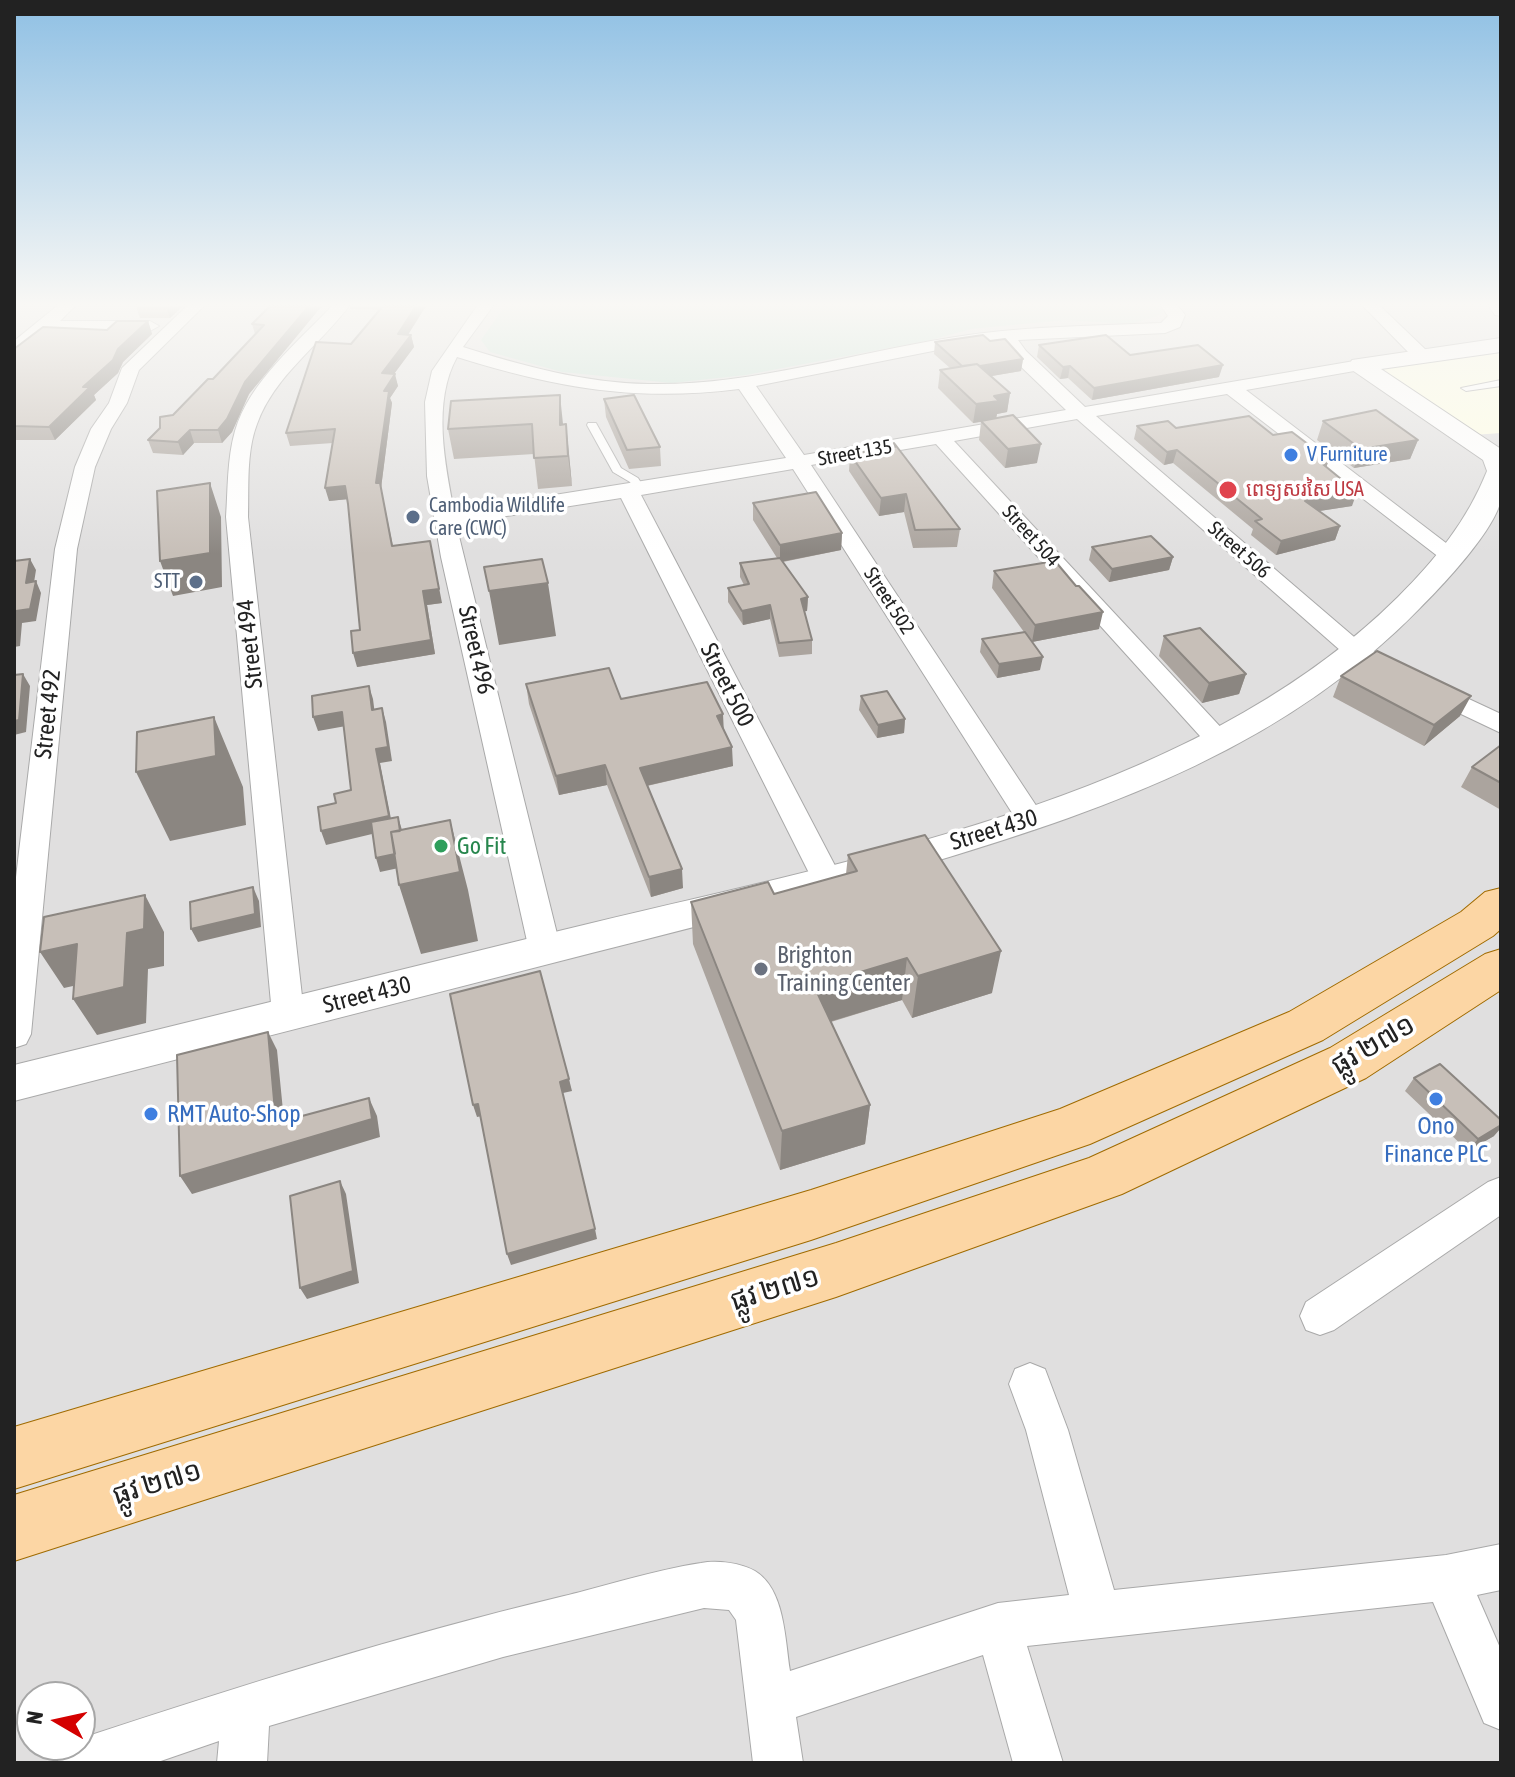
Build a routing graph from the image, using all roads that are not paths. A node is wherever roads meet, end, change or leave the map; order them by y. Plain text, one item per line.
1 (123, 389) edge
2 (270, 389) edge
3 (438, 389) edge
4 (657, 389) edge
5 (683, 389) edge
6 (748, 389) edge
7 (1055, 389) edge
8 (1225, 389) edge
9 (1232, 389) edge
10 (1398, 389) edge
11 (1081, 413) junction
12 (592, 425) dead end
13 (941, 438) junction
14 (1498, 453) edge
15 (799, 462) junction
16 (633, 490) junction
17 (446, 519) junction
18 (1452, 556) junction
19 (1358, 653) junction
20 (1501, 725) edge
21 (1218, 740) junction
22 (1031, 820) junction
23 (827, 879) junction
24 (1501, 904) edge
25 (545, 950) junction
26 (1501, 967) edge
27 (288, 1014) junction
28 (14, 1034) edge
29 (14, 1083) edge
30 (1501, 1194) edge
31 (1320, 1316) dead end
32 (1030, 1384) dead end
33 (14, 1458) edge
34 (14, 1528) edge
35 (1501, 1567) edge
36 (1446, 1578) junction
37 (1097, 1613) junction
38 (998, 1626) junction
39 (772, 1701) junction
40 (1501, 1706) edge
41 (246, 1708) junction
42 (82, 1763) edge
43 (242, 1763) edge
44 (778, 1763) edge
45 (1038, 1763) edge

1 - 28 street, Street 492
2 - 27 street, Street 494
3 - 17 street, Street 496
4 - 5 street
6 - 15 street, Street 502
7 - 11 street, Street 506
8 - 11 street, Street 135
9 - 18 street
10 - 14 street, Street 430
11 - 13 street, Street 135
11 - 19 street, Street 506
12 - 16 lane
13 - 15 street, Street 135
13 - 21 street, Street 504
14 - 18 street, Street 430
15 - 16 street, Street 135
15 - 22 street, Street 502
16 - 17 street, Street 135
16 - 23 street, Street 500
17 - 25 street, Street 496
18 - 19 street, Street 430
19 - 20 street, Street 506
19 - 21 street, Street 430
21 - 22 street, Street 430
22 - 23 street, Street 430
23 - 25 street, Street 430
24 - 33 main road, ផ្លូវ ២៧១
25 - 27 street, Street 430
26 - 34 main road, ផ្លូវ ២៧១
27 - 29 street, Street 430
30 - 31 street
32 - 37 street
35 - 36 street
36 - 37 street
36 - 40 street
37 - 38 street
38 - 39 street
38 - 45 street
39 - 41 street
39 - 44 street
41 - 42 street
41 - 43 street

